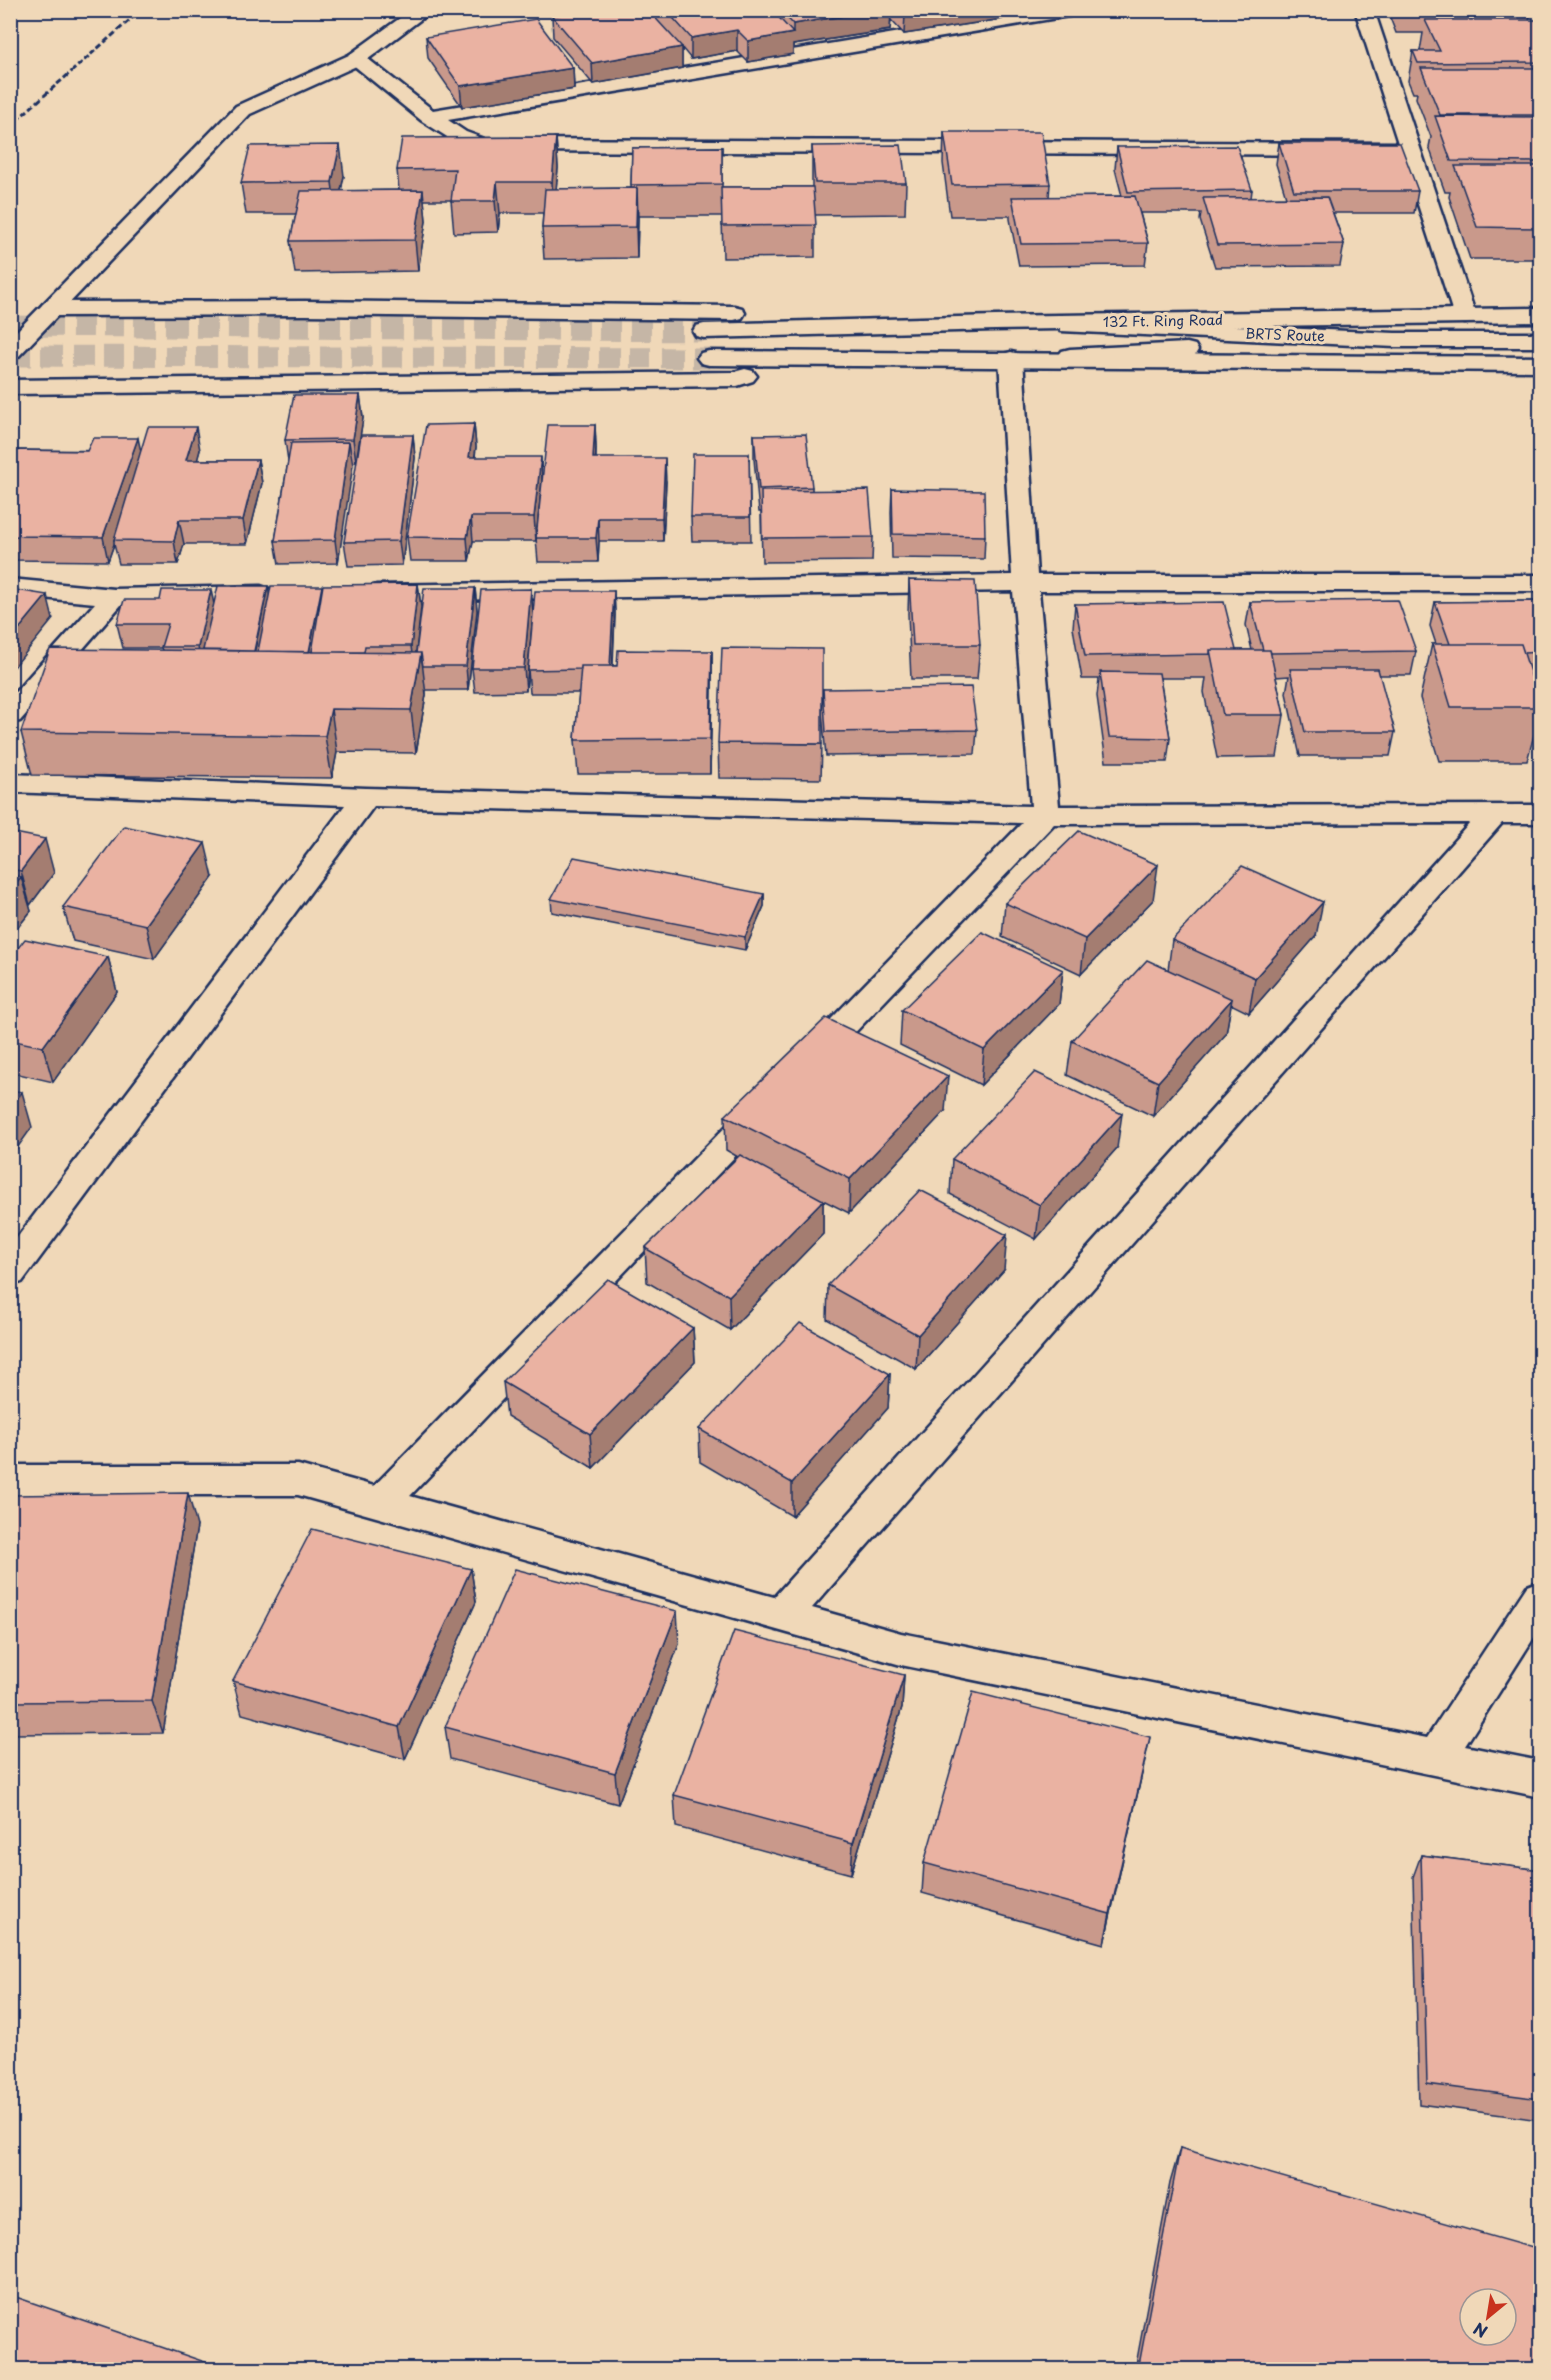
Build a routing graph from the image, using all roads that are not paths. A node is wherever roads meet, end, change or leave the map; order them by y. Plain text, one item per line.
1 (424, 10) edge
2 (1069, 10) edge
3 (1364, 10) edge
4 (356, 59) junction
5 (429, 117) junction
6 (1410, 149) junction
7 (51, 309) junction
8 (1540, 315) edge
9 (1465, 316) junction
10 (995, 323) junction
11 (786, 329) junction
12 (704, 331) tunnel mouth
13 (1395, 340) junction
14 (1540, 340) edge
15 (10, 352) edge
16 (791, 357) junction
17 (709, 358) tunnel mouth
18 (1011, 359) junction
19 (1540, 364) edge
20 (10, 387) edge
21 (1025, 583) junction
22 (1540, 583) edge
23 (10, 587) edge
24 (354, 593) edge
25 (282, 594) edge
26 (114, 597) junction
27 (10, 715) edge
28 (10, 783) edge
29 (366, 797) junction
30 (1494, 814) junction
31 (1540, 814) edge
32 (1046, 815) junction
33 (10, 1273) edge
34 (10, 1480) edge
35 (381, 1503) junction
36 (1540, 1597) edge
37 (781, 1616) junction
38 (1436, 1758) junction
39 (1540, 1779) edge

1 - 4 street
2 - 5 street
3 - 6 street
4 - 5 street
4 - 7 street
5 - 6 street
6 - 9 street
7 - 11 street
7 - 15 street
8 - 9 street, 132 Ft. Ring Road
9 - 10 street, 132 Ft. Ring Road
10 - 11 street, 132 Ft. Ring Road
10 - 13 street, BRTS Route
11 - 12 street, 132 Ft. Ring Road
13 - 14 street, BRTS Route
13 - 18 street, BRTS Route
16 - 17 street
16 - 18 street
16 - 20 street
18 - 19 street
18 - 21 street
21 - 22 street
21 - 24 street
21 - 32 street
23 - 26 street
25 - 26 street
26 - 27 street
28 - 29 street
29 - 32 street
29 - 33 street
30 - 31 street
30 - 32 street
30 - 37 street
32 - 35 street
34 - 35 street
35 - 37 street
36 - 38 street
37 - 38 street
38 - 39 street

